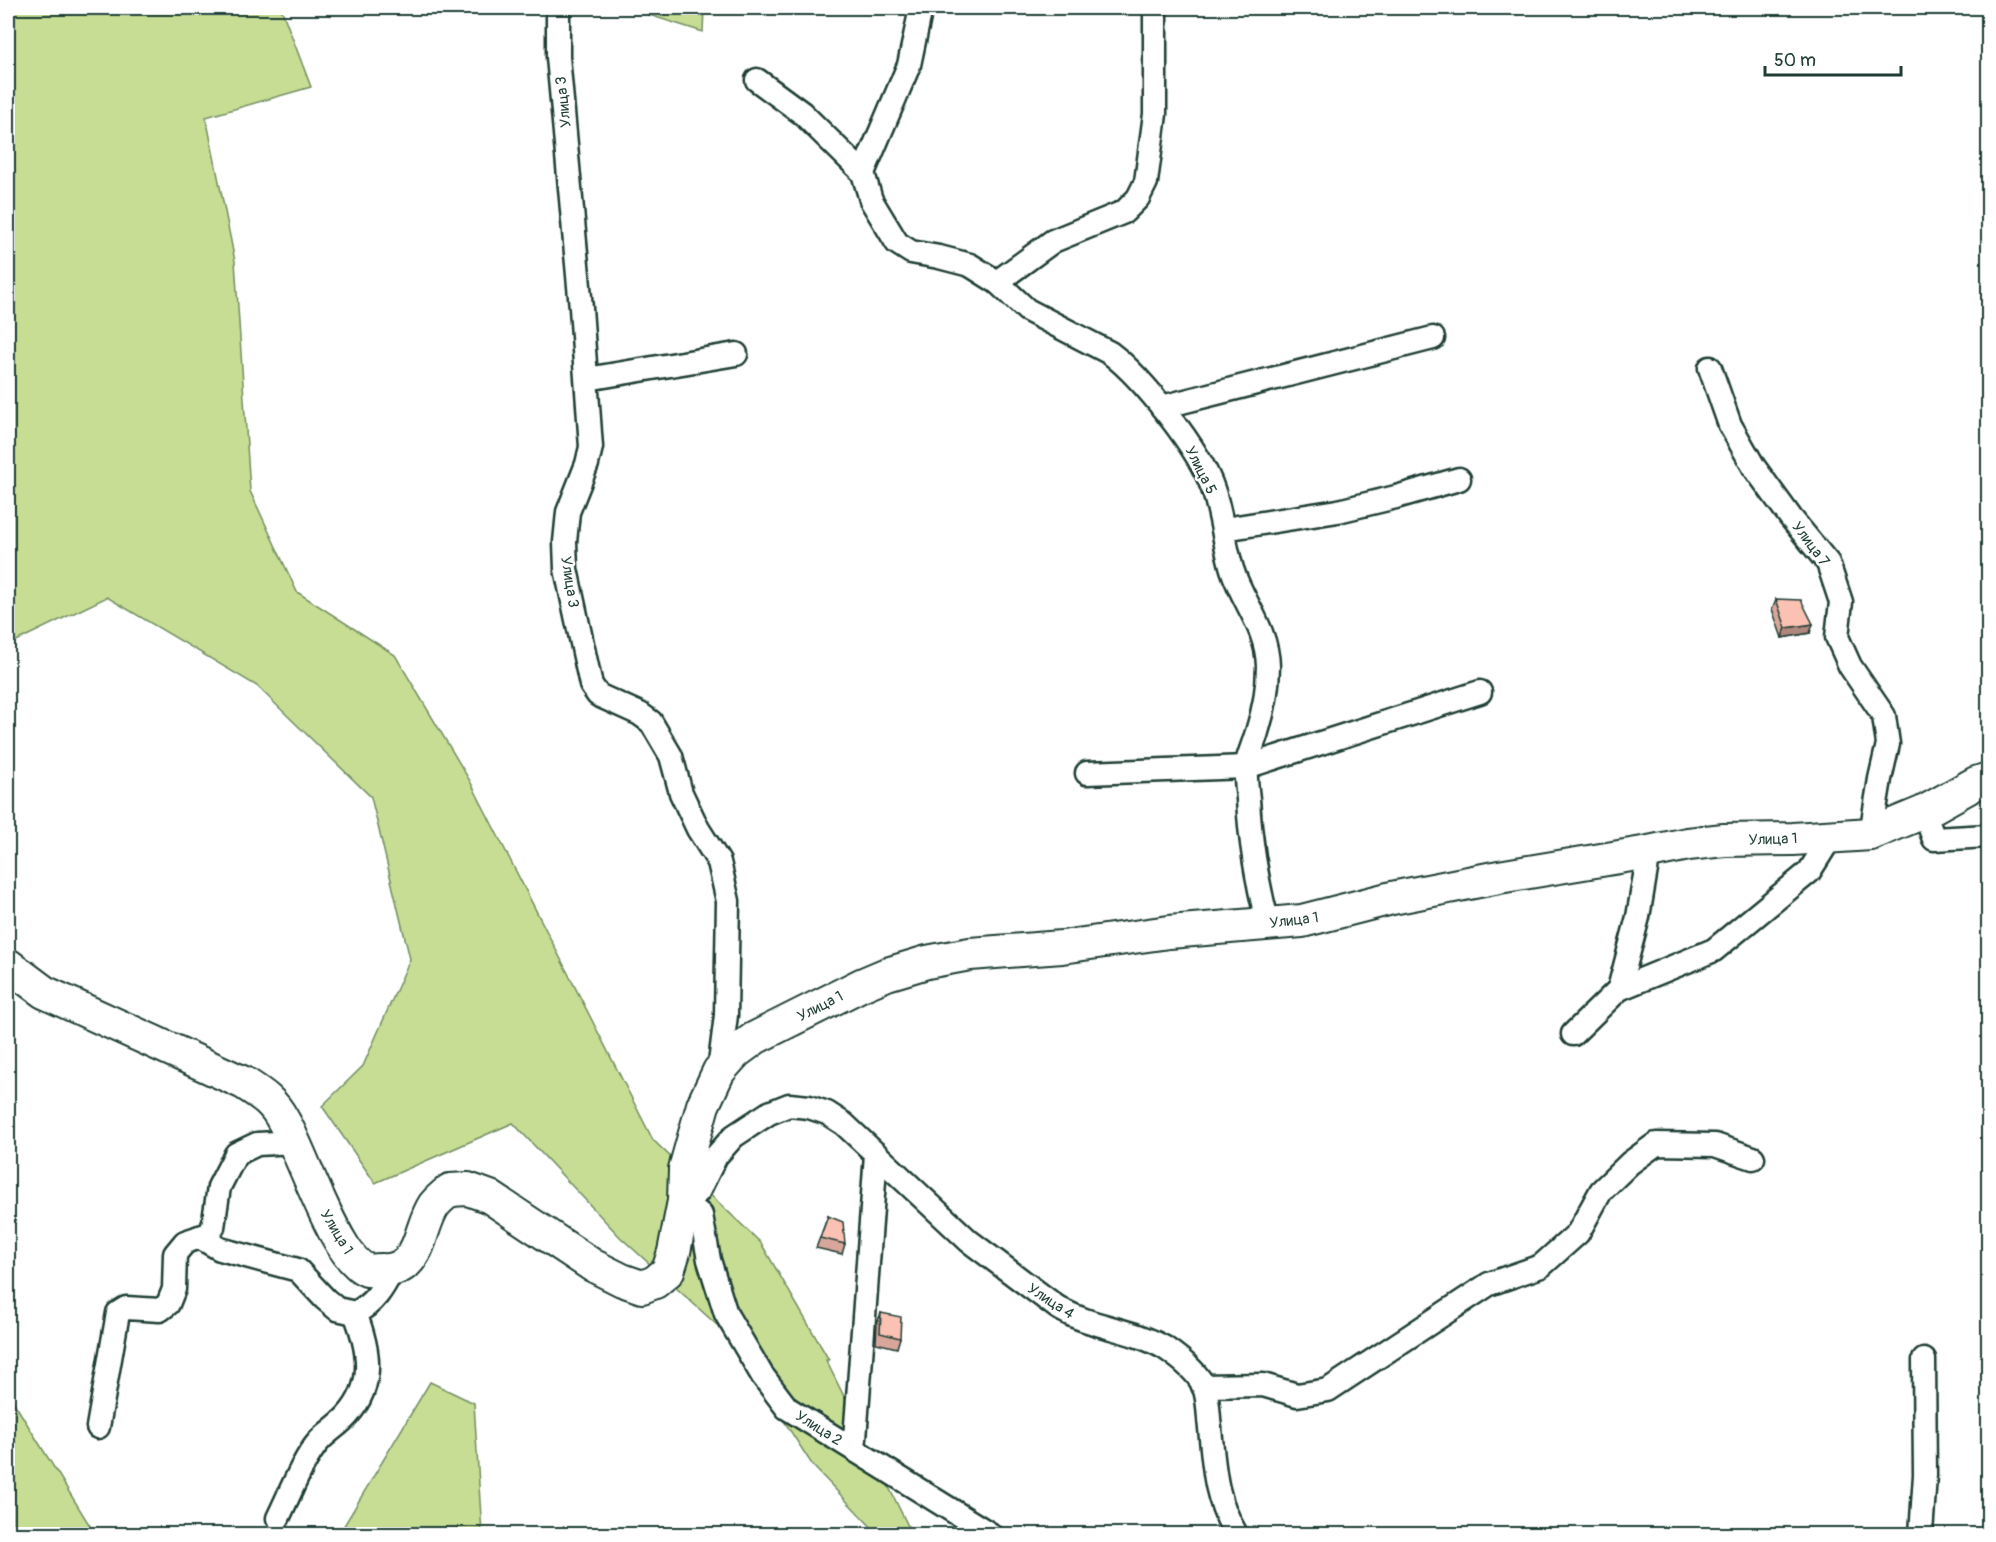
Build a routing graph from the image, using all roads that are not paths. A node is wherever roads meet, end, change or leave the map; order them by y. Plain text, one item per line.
1 (558, 8) edge
2 (921, 8) edge
3 (1155, 8) edge
4 (757, 80) dead end
5 (863, 173) junction
6 (997, 282) junction
7 (1433, 338) dead end
8 (736, 354) dead end
9 (1710, 368) dead end
10 (587, 379) junction
11 (1162, 407) junction
12 (1459, 479) dead end
13 (1224, 529) junction
14 (1480, 692) dead end
15 (1246, 767) junction
16 (1087, 773) dead end
17 (1989, 778) edge
18 (1924, 812) junction
19 (1871, 834) junction
20 (1989, 836) edge
21 (1831, 837) junction
22 (1649, 852) junction
23 (1268, 924) junction
24 (8, 965) edge
25 (1619, 989) junction
26 (1573, 1034) dead end
27 (719, 1071) junction
28 (295, 1142) junction
29 (876, 1154) junction
30 (1753, 1158) dead end
31 (684, 1201) junction
32 (199, 1237) junction
33 (392, 1271) junction
34 (355, 1312) junction
35 (1924, 1360) dead end
36 (1203, 1386) junction
37 (98, 1427) dead end
38 (855, 1440) dead end
39 (278, 1518) dead end
40 (990, 1534) edge
41 (1236, 1534) edge
42 (1922, 1534) edge

1 - 10 street, Улица 3
2 - 5 street
3 - 6 street
4 - 5 street
5 - 6 street, Улица 5
6 - 11 street, Улица 5
7 - 11 street
8 - 10 street
9 - 19 street, Улица 7
10 - 27 street, Улица 3
11 - 13 street, Улица 5
12 - 13 street
13 - 15 street, Улица 5
14 - 15 street
15 - 16 street
15 - 23 street, Улица 5
17 - 18 main road, Улица 1
18 - 19 main road, Улица 1
18 - 20 street
19 - 21 main road, Улица 1
21 - 22 main road, Улица 1
21 - 25 street
22 - 23 main road, Улица 1
22 - 25 street
23 - 27 main road, Улица 1
24 - 28 main road, Улица 1
25 - 26 street
27 - 31 main road, Улица 1
28 - 32 street
28 - 33 main road, Улица 1
29 - 31 street, Улица 4
29 - 36 street, Улица 4
29 - 38 street, Улица 2
30 - 36 street
31 - 33 main road, Улица 1
31 - 40 street, Улица 2
32 - 34 street
32 - 37 street
33 - 34 street
34 - 39 street
35 - 42 street
36 - 41 street

